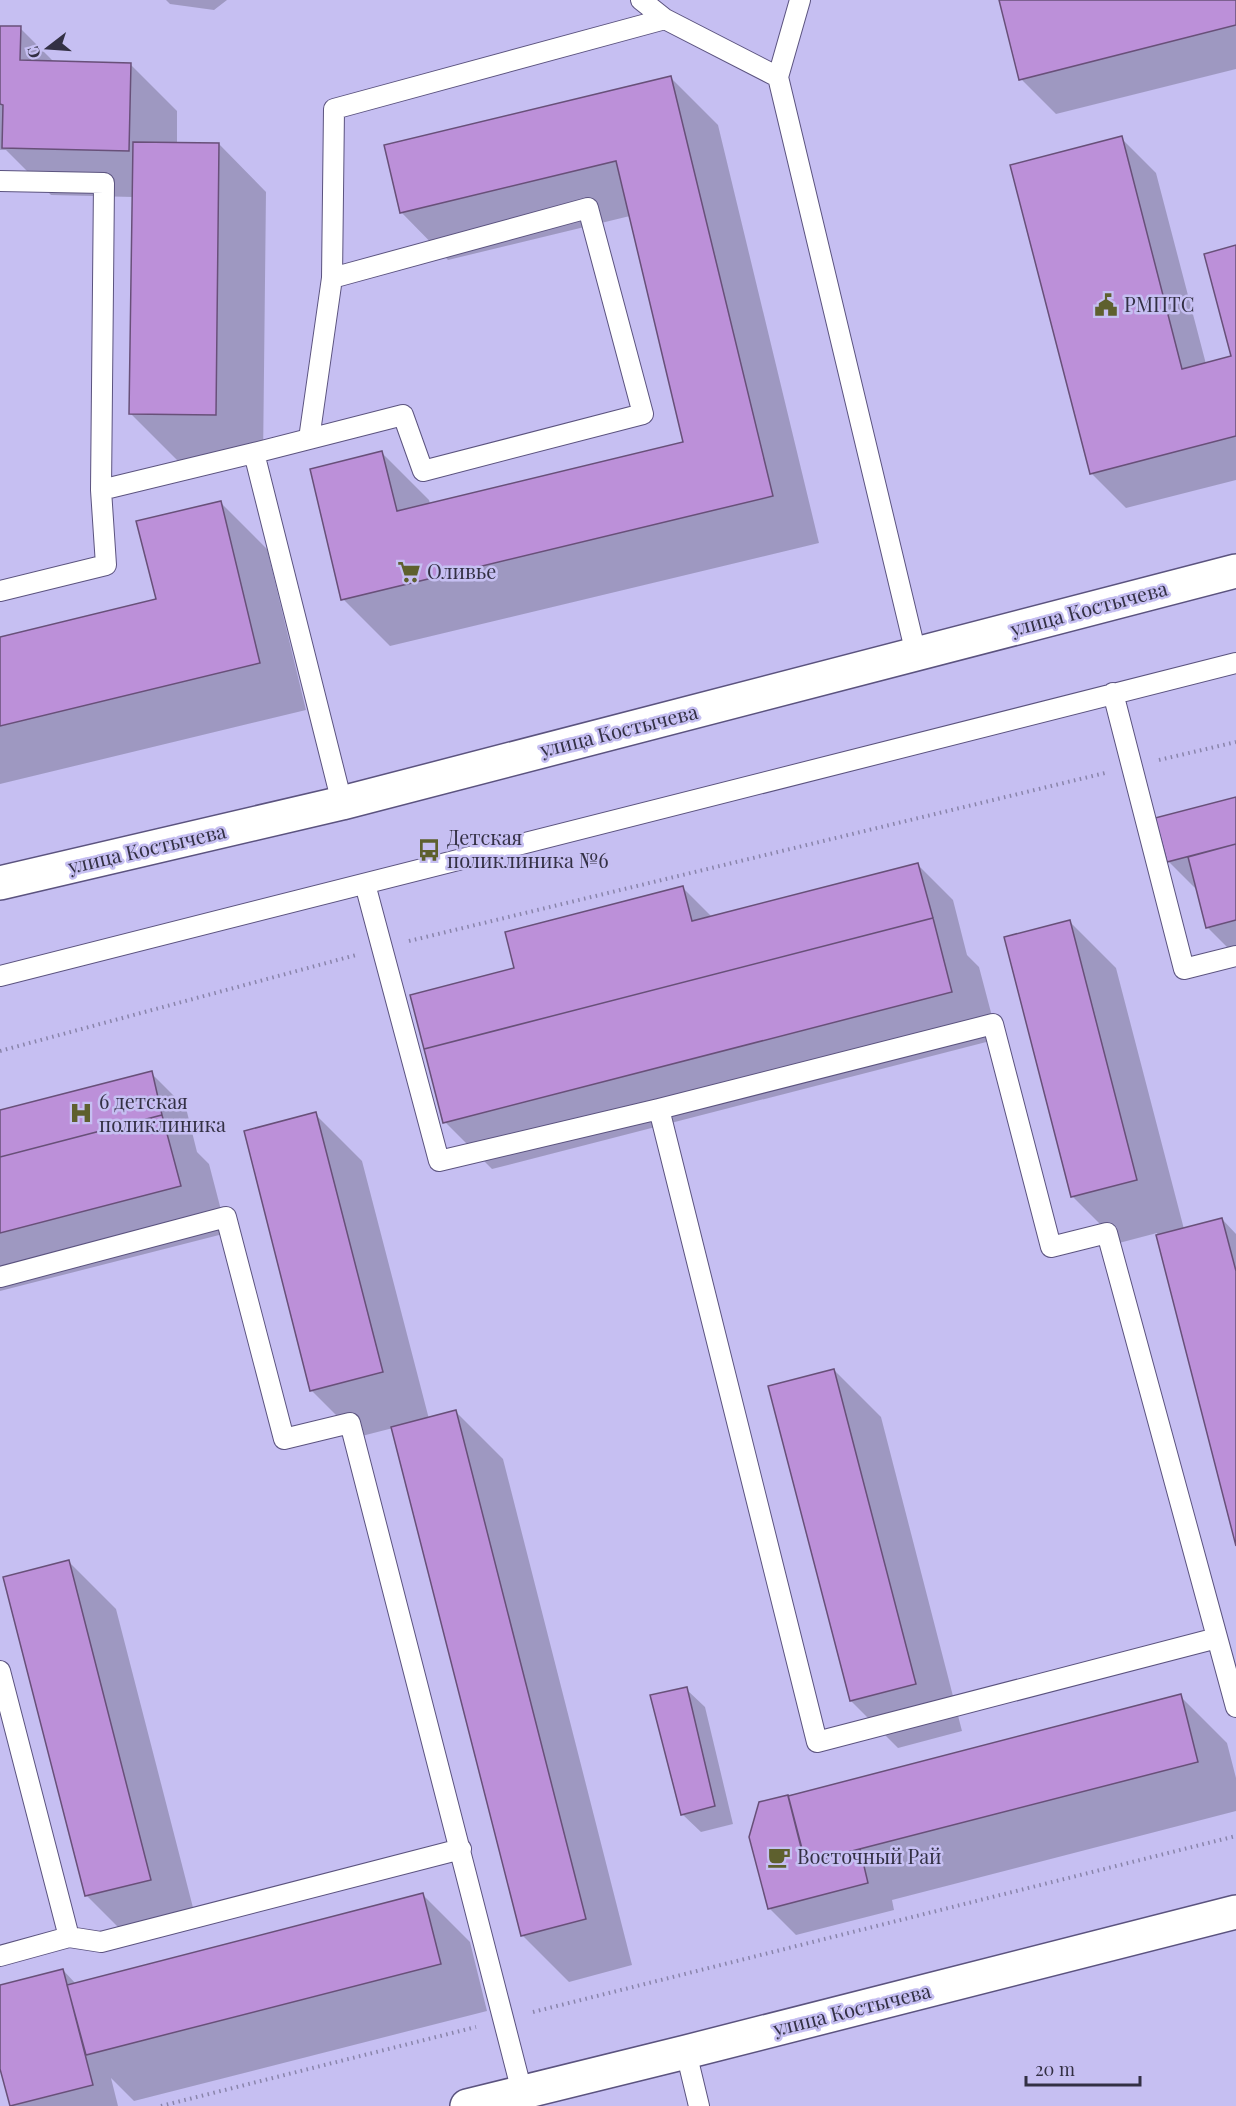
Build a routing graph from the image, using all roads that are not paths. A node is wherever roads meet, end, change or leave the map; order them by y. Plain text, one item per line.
1 (641, 0) edge
2 (800, 0) edge
3 (665, 19) junction
4 (778, 77) junction
5 (0, 181) edge
6 (332, 278) junction
7 (309, 439) junction
8 (254, 453) junction
9 (100, 490) junction
10 (1236, 571) edge
11 (0, 591) edge
12 (916, 654) junction
13 (1236, 663) edge
14 (1113, 693) junction
15 (342, 803) junction
16 (0, 883) edge
17 (365, 884) junction
18 (1236, 957) edge
19 (0, 976) edge
20 (659, 1109) junction
21 (0, 1277) edge
22 (1217, 1638) junction
23 (0, 1671) edge
24 (1236, 1707) edge
25 (461, 1849) junction
26 (1236, 1912) edge
27 (69, 1937) junction
28 (0, 1956) edge
29 (686, 2052) junction
30 (522, 2092) junction
31 (467, 2106) edge
32 (699, 2106) edge

1 - 3 lane
2 - 4 lane
3 - 4 lane
3 - 6 lane
4 - 12 lane
5 - 9 lane
6 - 7 lane
6 - 7 lane
7 - 8 lane
8 - 9 lane
8 - 15 lane
9 - 11 lane
10 - 12 street, улица Костычева
12 - 15 street, улица Костычева
13 - 14 lane
14 - 17 lane
14 - 18 lane
15 - 16 street, улица Костычева
17 - 19 lane
17 - 20 lane
20 - 22 lane
20 - 22 lane
21 - 25 lane
22 - 24 lane
23 - 27 lane
25 - 27 lane
25 - 30 lane
26 - 29 street, улица Костычева
27 - 28 lane
29 - 30 street, улица Костычева
29 - 32 lane
30 - 31 street, улица Костычева

